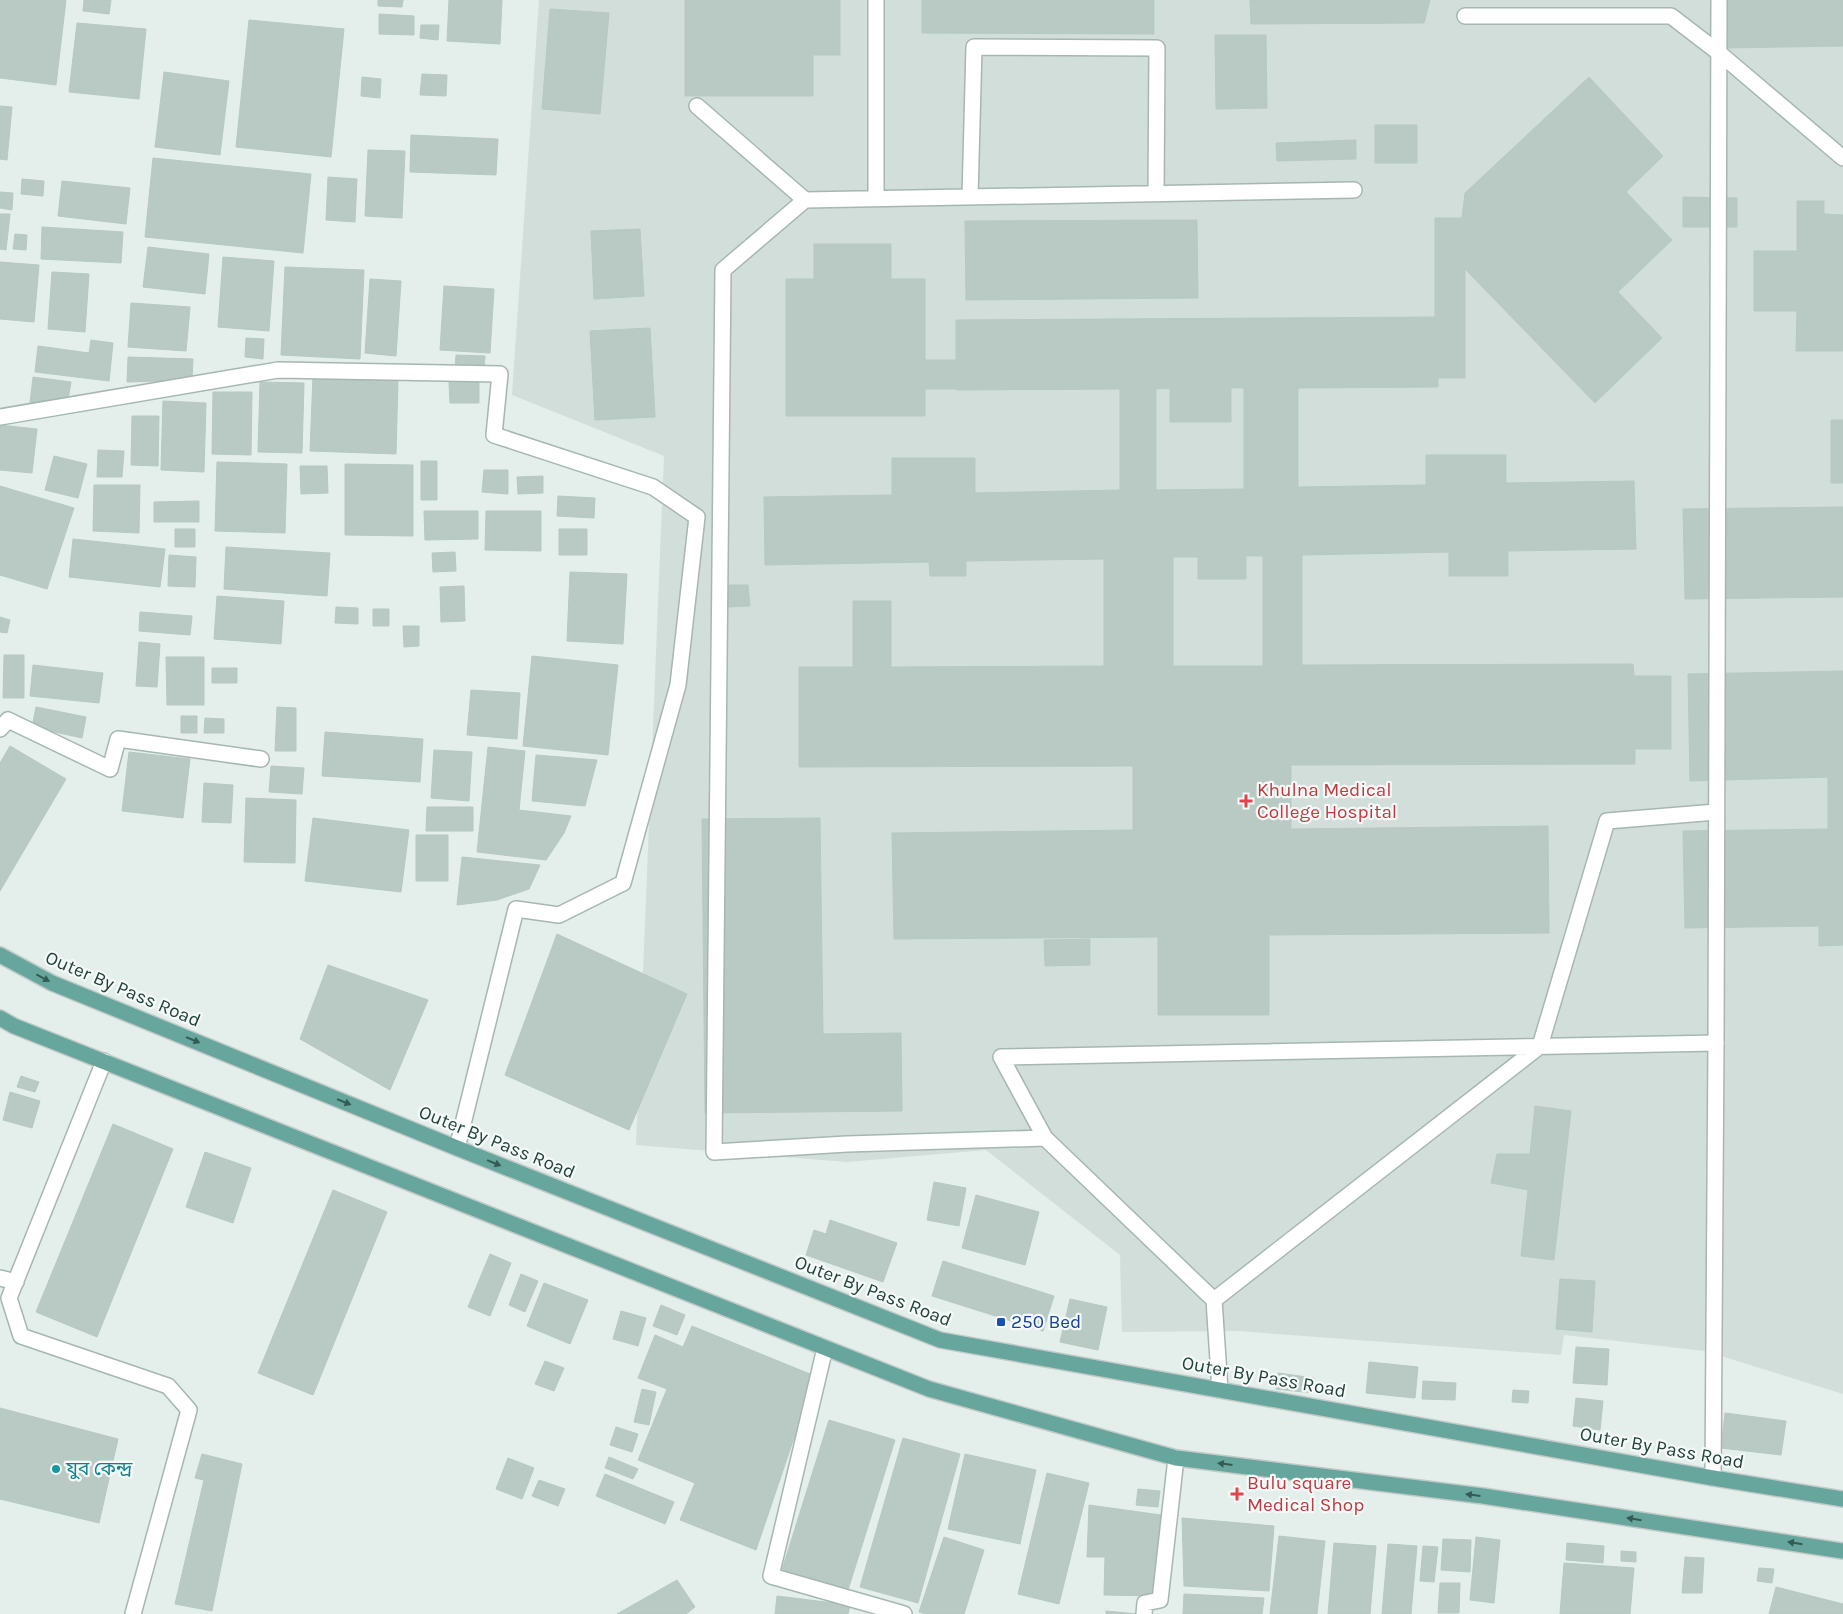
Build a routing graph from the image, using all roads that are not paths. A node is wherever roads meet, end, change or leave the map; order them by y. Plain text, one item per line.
1 (876, 0) edge
2 (1719, 0) edge
3 (1465, 16) dead end
4 (1718, 52) junction
5 (697, 106) dead end
6 (1843, 158) edge
7 (1354, 190) dead end
8 (1156, 194) junction
9 (970, 197) junction
10 (876, 198) junction
11 (805, 200) junction
12 (0, 417) edge
13 (0, 729) edge
14 (262, 759) dead end
15 (1716, 812) junction
16 (0, 955) edge
17 (0, 1018) edge
18 (1716, 1043) junction
19 (1540, 1046) junction
20 (104, 1061) junction
21 (1045, 1138) junction
22 (456, 1148) junction
23 (0, 1278) edge
24 (16, 1282) junction
25 (1214, 1300) junction
26 (825, 1348) junction
27 (1220, 1390) junction
28 (1176, 1458) junction
29 (1713, 1478) junction
30 (1843, 1499) edge
31 (1843, 1550) edge
32 (133, 1614) edge
33 (904, 1614) edge
34 (1144, 1614) edge

1 - 10 street
2 - 4 street
3 - 4 street
4 - 6 street
4 - 15 street
5 - 11 street
7 - 8 street
8 - 9 street
8 - 9 street
9 - 10 street
10 - 11 street
11 - 21 street
12 - 22 street
13 - 14 street
15 - 18 street
15 - 19 street
16 -> 22 main road, Outer By Pass Road
17 - 20 main road
18 - 19 street
18 - 29 street
19 - 21 street
19 - 25 street
20 - 24 street
20 - 26 main road
21 - 25 street
22 -> 27 main road, Outer By Pass Road
23 - 24 street
24 - 32 street
25 - 27 street
26 - 28 main road
26 - 33 street
27 - 29 main road, Outer By Pass Road
31 -> 28 main road
28 - 34 street
29 - 30 main road, Outer By Pass Road

